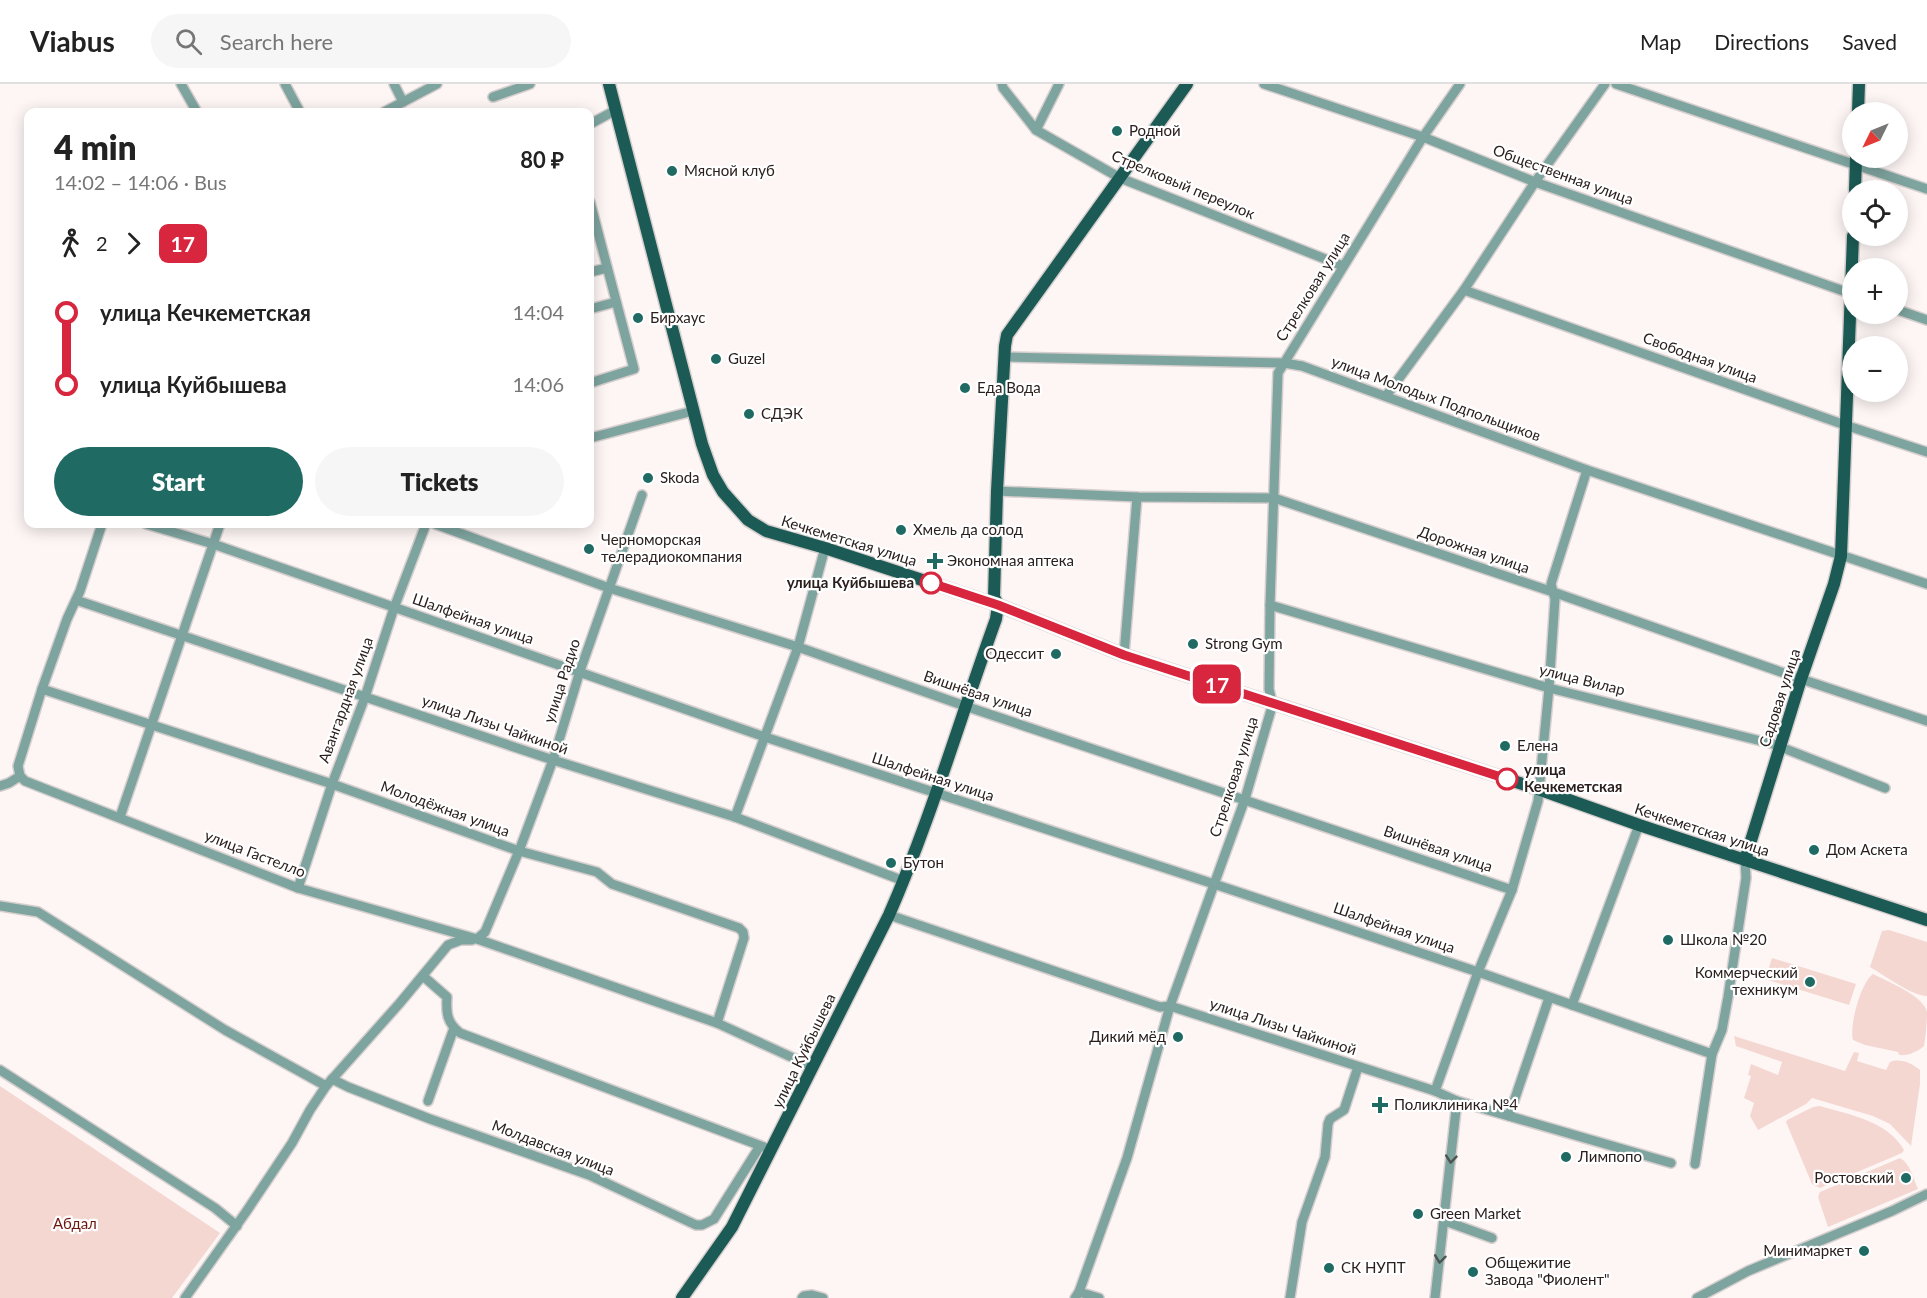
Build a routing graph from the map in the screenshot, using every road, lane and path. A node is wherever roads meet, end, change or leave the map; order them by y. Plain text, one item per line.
1 (181, 84) edge
2 (285, 84) edge
3 (394, 84) edge
4 (437, 84) edge
5 (530, 84) edge
6 (609, 84) edge
7 (1002, 84) edge
8 (1059, 84) edge
9 (1187, 84) edge
10 (1264, 84) edge
11 (1460, 84) edge
12 (1605, 84) edge
13 (1616, 84) edge
14 (1859, 84) edge
15 (493, 96) dead end
16 (403, 102) junction
17 (1858, 102) edge
18 (195, 108) edge
19 (298, 108) edge
20 (392, 108) edge
21 (616, 110) junction
22 (594, 122) edge
23 (1036, 130) junction
24 (1424, 137) junction
25 (1842, 157) edge
26 (1874, 168) edge
27 (1120, 178) junction
28 (1535, 182) junction
29 (1927, 189) edge
30 (594, 218) edge
31 (1343, 266) junction
32 (607, 268) junction
33 (594, 271) edge
34 (1464, 290) junction
35 (1842, 291) edge
36 (616, 302) junction
37 (594, 308) edge
38 (1908, 313) edge
39 (1927, 320) edge
40 (1850, 324) edge
41 (1004, 357) junction
42 (1284, 363) junction
43 (594, 382) edge
44 (1386, 396) junction
45 (693, 411) junction
46 (1845, 426) junction
47 (594, 437) edge
48 (1927, 452) edge
49 (1587, 470) junction
50 (997, 491) junction
51 (642, 495) dead end
52 (1137, 497) junction
53 (1275, 498) junction
54 (101, 528) edge
55 (159, 528) edge
56 (219, 528) edge
57 (424, 528) edge
58 (446, 528) edge
59 (213, 544) junction
60 (825, 548) junction
61 (1841, 556) junction
62 (1927, 584) edge
63 (609, 588) junction
64 (1554, 592) junction
65 (76, 600) junction
66 (998, 605) junction
67 (1270, 605) junction
68 (394, 609) junction
69 (183, 635) junction
70 (798, 647) junction
71 (1124, 655) junction
72 (580, 671) junction
73 (1801, 679) junction
74 (1550, 688) junction
75 (42, 689) junction
76 (365, 697) junction
77 (1272, 702) junction
78 (965, 706) junction
79 (1927, 721) edge
80 (151, 725) junction
81 (765, 737) junction
82 (1780, 747) junction
83 (553, 760) junction
84 (20, 776) junction
85 (332, 784) junction
86 (0, 786) edge
87 (1885, 788) dead end
88 (1538, 789) junction
89 (937, 794) junction
90 (1245, 799) junction
91 (120, 817) junction
92 (735, 817) junction
93 (1639, 825) junction
94 (519, 851) junction
95 (1745, 860) junction
96 (904, 881) junction
97 (1214, 884) junction
98 (298, 888) junction
99 (1512, 890) junction
100 (0, 906) edge
101 (888, 915) junction
102 (1927, 920) edge
103 (481, 941) junction
104 (1478, 972) junction
105 (423, 976) junction
106 (1550, 998) junction
107 (1572, 1005) junction
108 (1170, 1006) junction
109 (717, 1023) junction
110 (454, 1028) junction
111 (1712, 1054) junction
112 (1358, 1066) junction
113 (813, 1067) junction
114 (0, 1070) edge
115 (329, 1083) junction
116 (1435, 1091) junction
117 (429, 1101) dead end
118 (1457, 1101) junction
119 (1509, 1116) junction
120 (760, 1146) junction
121 (772, 1150) junction
122 (1671, 1163) dead end
123 (1695, 1164) dead end
124 (1927, 1194) edge
125 (1445, 1221) junction
126 (237, 1226) junction
127 (1492, 1238) dead end
128 (1077, 1295) edge
129 (185, 1298) edge
130 (682, 1298) edge
131 (802, 1298) edge
132 (823, 1298) edge
133 (1099, 1298) edge
134 (1290, 1298) edge
135 (1435, 1298) edge
136 (1697, 1298) edge

1 - 18 street
2 - 19 street
3 - 16 street
4 - 16 street
5 - 15 street
6 - 21 main road, Кечкеметская улица
7 - 23 street, Стрелковый переулок
8 - 23 street
9 - 27 main road, улица Куйбышева
10 - 24 street, Общественная улица
11 - 24 street, Стрелковая улица
12 - 28 street
13 - 25 street
14 - 17 main road
16 - 20 street
21 - 22 street
21 - 45 main road, Кечкеметская улица
23 - 27 street, Стрелковый переулок
24 - 28 street, Общественная улица
24 - 31 street, Стрелковая улица
26 - 29 street
27 - 31 street, Стрелковый переулок
27 - 41 main road, улица Куйбышева
28 - 34 street
28 - 35 street, Общественная улица
30 - 32 street
31 - 42 street, Стрелковая улица
32 - 33 street
32 - 36 street
34 - 44 street
34 - 46 street, Свободная улица
36 - 37 street
36 - 43 street
38 - 39 street
40 - 46 main road, Садовая улица
41 - 42 street, улица Молодых Подпольщиков
41 - 50 main road, улица Куйбышева
42 - 44 street, улица Молодых Подпольщиков
42 - 53 street, Стрелковая улица
44 - 49 street, улица Молодых Подпольщиков
45 - 47 street
45 - 60 main road, Кечкеметская улица
46 - 48 street, Свободная улица
46 - 61 main road, Садовая улица
49 - 61 street, улица Молодых Подпольщиков
49 - 64 street
50 - 52 street, Дорожная улица
50 - 66 main road, улица Куйбышева
51 - 63 street, улица Радио
52 - 53 street, Дорожная улица
52 - 71 street
53 - 64 street, Дорожная улица
53 - 67 street, Стрелковая улица
54 - 65 street
55 - 59 street, Шалфейная улица
56 - 59 street
57 - 68 street, Авангардная улица
58 - 63 street, Вишнёвая улица
59 - 68 street, Шалфейная улица
59 - 69 street
60 - 66 main road, Кечкеметская улица
60 - 70 street
61 - 62 street, улица Молодых Подпольщиков
61 - 73 main road, Садовая улица
63 - 70 street, Вишнёвая улица
63 - 72 street, улица Радио
64 - 73 street, Дорожная улица
64 - 74 street
65 - 69 street, улица Лизы Чайкиной
65 - 75 street
66 - 71 main road, Кечкеметская улица
66 - 78 main road, улица Куйбышева
67 - 74 street, улица Вилар
67 - 77 street, Стрелковая улица
68 - 72 street, Шалфейная улица
68 - 76 street, Авангардная улица
69 - 76 street, улица Лизы Чайкиной
69 - 80 street
70 - 78 street, Вишнёвая улица
70 - 81 street
71 - 77 main road, Кечкеметская улица
72 - 81 street, Шалфейная улица
72 - 83 street, улица Радио
73 - 79 street, Дорожная улица
73 - 82 main road, Садовая улица
74 - 82 street, улица Вилар
74 - 88 street
75 - 80 street, Молодёжная улица
75 - 84 street
76 - 83 street, улица Лизы Чайкиной
76 - 85 street, Авангардная улица
77 - 88 main road, Кечкеметская улица
77 - 90 street, Стрелковая улица
78 - 89 main road, улица Куйбышева
78 - 90 street, Вишнёвая улица
80 - 85 street, Молодёжная улица
80 - 91 street
81 - 89 street, Шалфейная улица
81 - 92 street
82 - 87 street, улица Вилар
82 - 95 main road, Садовая улица
83 - 92 street, улица Лизы Чайкиной
83 - 94 street, улица Радио
84 - 86 street
84 - 91 street, улица Гастелло
85 - 94 street, Молодёжная улица
85 - 98 street, Авангардная улица
88 - 93 main road, Кечкеметская улица
88 - 99 street
89 - 96 main road, улица Куйбышева
89 - 97 street, Шалфейная улица
90 - 97 street, Стрелковая улица
90 - 99 street, Вишнёвая улица
91 - 98 street, улица Гастелло
92 - 96 street, улица Лизы Чайкиной
93 - 95 main road, Кечкеметская улица
93 - 107 street
94 - 103 street, улица Радио
94 - 109 street, Молодёжная улица
95 - 102 main road, Кечкеметская улица
95 - 111 street, Садовая улица
96 - 101 main road, улица Куйбышева
97 - 104 street, Шалфейная улица
97 - 108 street, Стрелковая улица
98 - 103 street, улица Гастелло
99 - 104 street
100 - 115 street, Молдавская улица
101 - 108 street, улица Лизы Чайкиной
101 - 113 main road, улица Куйбышева
103 - 105 street
103 - 109 street, улица Гастелло
104 - 106 street, Шалфейная улица
104 - 116 street
105 - 110 street
105 - 115 street
106 - 107 street, Шалфейная улица
106 - 119 street
107 - 111 street, Шалфейная улица
108 - 112 street, улица Лизы Чайкиной
108 - 128 street, Стрелковая улица
109 - 113 street, улица Гастелло
110 - 117 street
110 - 120 street
111 - 123 street, Садовая улица
112 - 116 street, улица Лизы Чайкиной
112 - 134 street
113 - 121 main road, улица Куйбышева
114 - 126 street
115 - 120 street, Молдавская улица
115 - 126 street
116 - 118 street, улица Лизы Чайкиной
118 - 119 street, улица Лизы Чайкиной
118 -> 125 street
119 - 122 street, улица Лизы Чайкиной
120 - 121 street
121 - 130 main road, улица Куйбышева
124 - 136 street
125 - 127 street
125 -> 135 street
126 - 129 street
128 - 133 street
131 - 132 street

